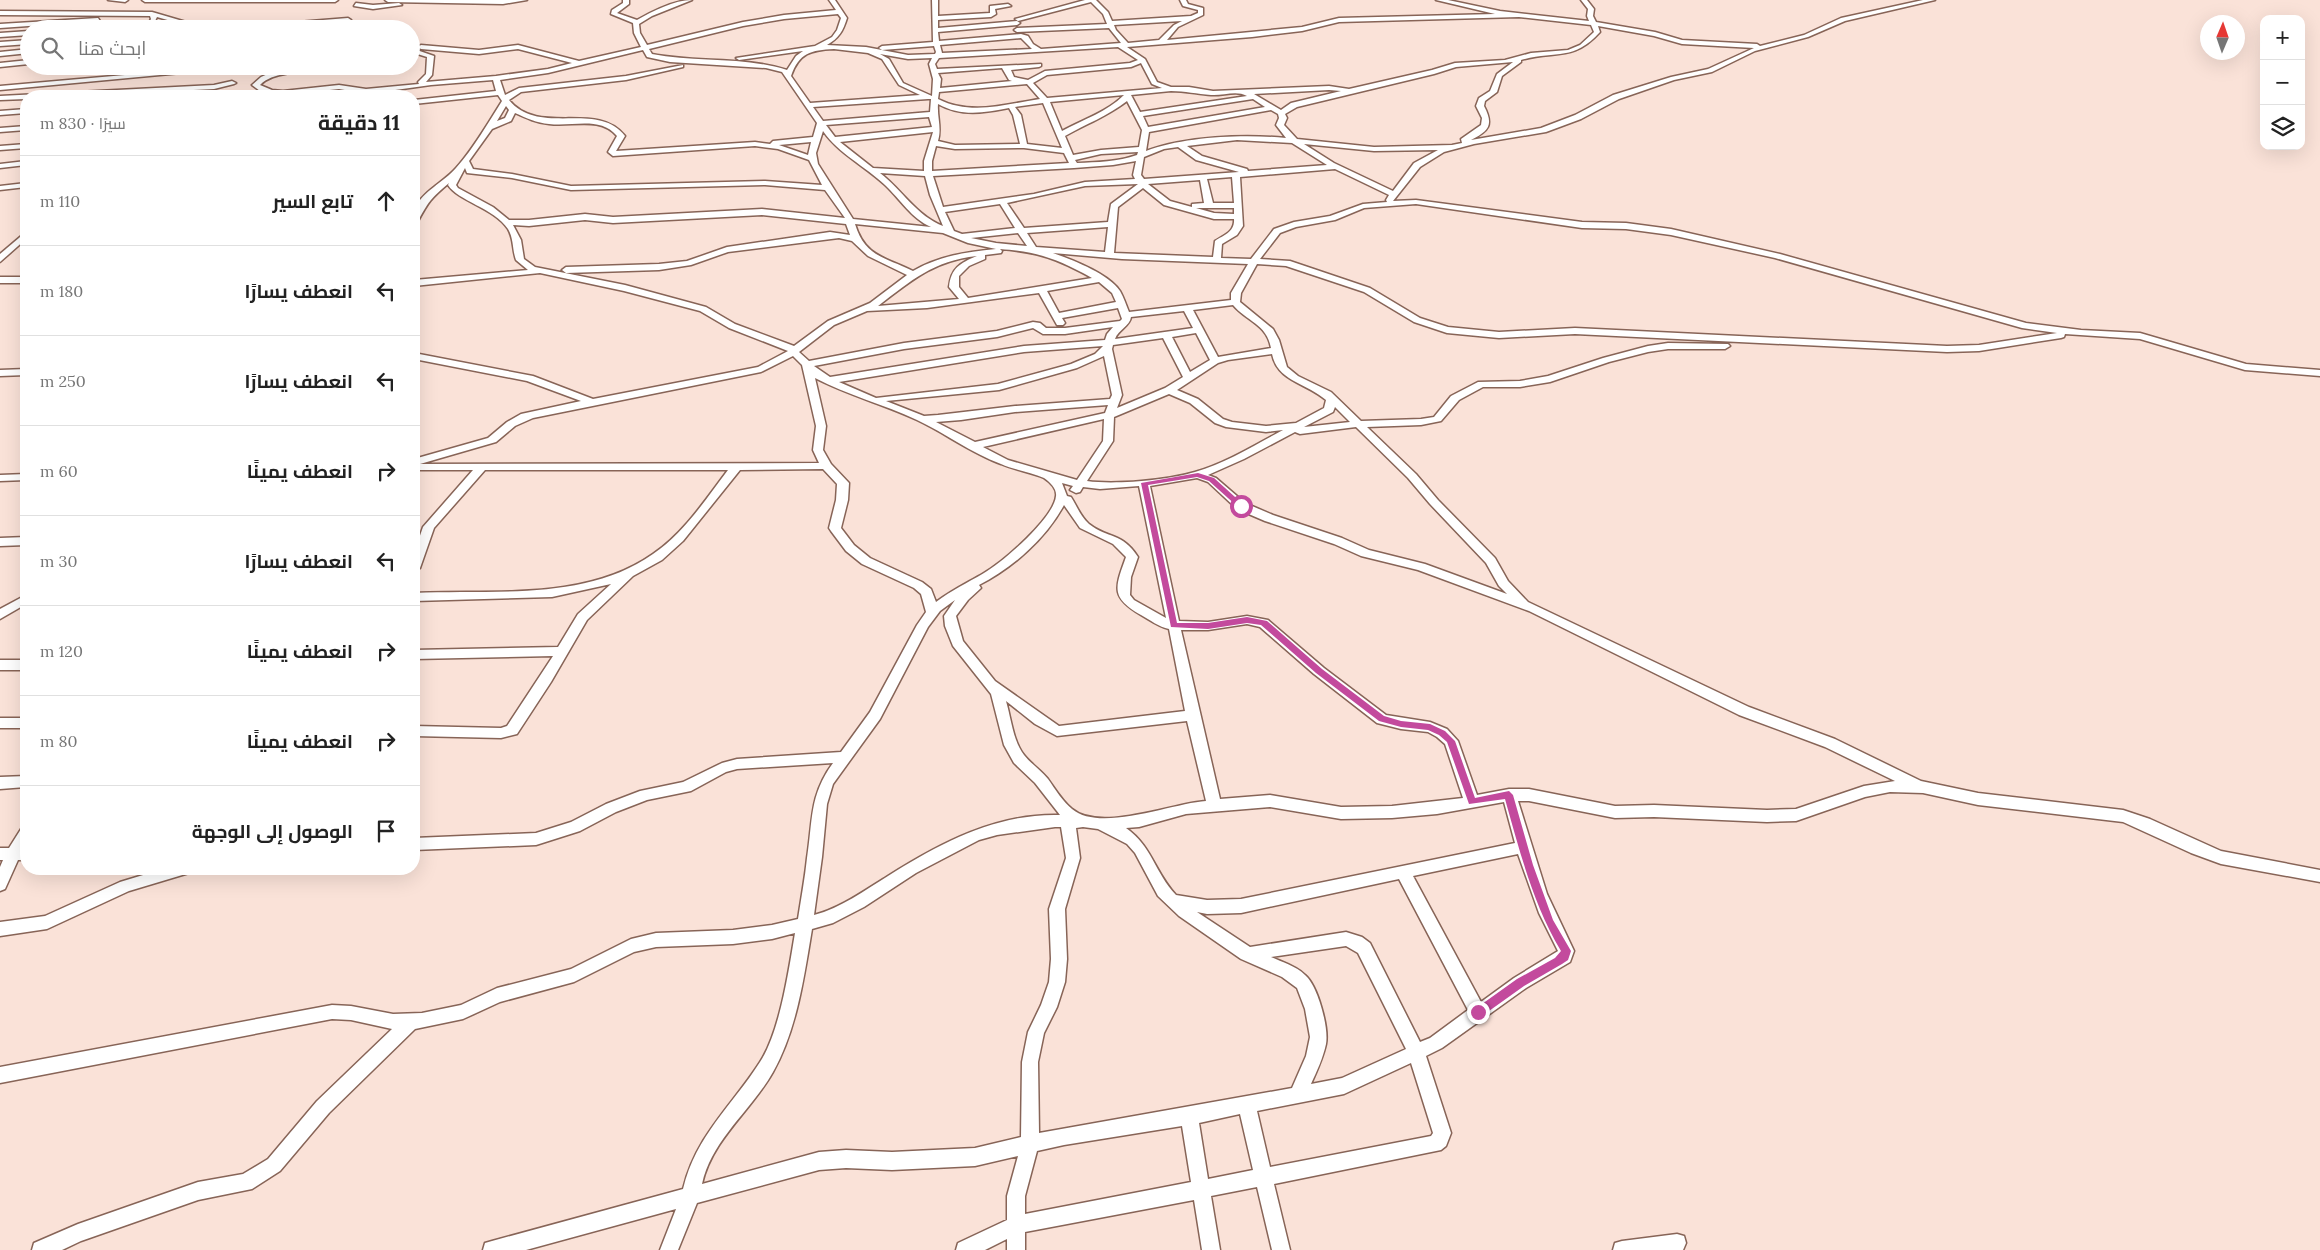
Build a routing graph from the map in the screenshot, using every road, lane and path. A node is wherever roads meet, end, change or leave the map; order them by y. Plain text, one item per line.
1 (111, 0) edge
2 (125, 0) edge
3 (145, 0) edge
4 (335, 0) edge
5 (388, 0) edge
6 (476, 0) edge
7 (482, 0) edge
8 (524, 0) edge
9 (626, 0) edge
10 (689, 0) edge
11 (832, 0) edge
12 (935, 0) edge
13 (996, 0) edge
14 (1054, 0) edge
15 (1092, 0) edge
16 (1183, 0) edge
17 (1439, 0) edge
18 (1584, 0) edge
19 (1932, 0) edge
20 (447, 1) junction
21 (349, 3) dead end
22 (356, 5) junction
23 (1008, 6) junction
24 (1057, 9) junction
25 (0, 12) edge
26 (69, 12) junction
27 (840, 12) junction
28 (153, 15) junction
29 (1520, 15) junction
30 (936, 18) junction
31 (1194, 18) junction
32 (57, 20) edge
33 (100, 20) edge
34 (153, 20) edge
35 (172, 20) edge
36 (348, 20) edge
37 (1017, 21) junction
38 (637, 23) junction
39 (1593, 23) junction
40 (20, 25) edge
41 (0, 26) edge
42 (1111, 27) junction
43 (936, 30) junction
44 (20, 34) edge
45 (0, 35) edge
46 (1078, 36) dead end
47 (836, 37) junction
48 (1026, 37) junction
49 (1054, 37) dead end
50 (974, 40) junction
51 (20, 43) edge
52 (1160, 43) junction
53 (0, 44) edge
54 (936, 44) junction
55 (1777, 44) junction
56 (420, 46) edge
57 (1122, 46) junction
58 (644, 48) junction
59 (817, 48) junction
60 (850, 48) junction
61 (863, 49) junction
62 (1038, 50) junction
63 (1029, 51) junction
64 (20, 52) edge
65 (420, 53) edge
66 (0, 54) edge
67 (975, 54) junction
68 (937, 56) junction
69 (1525, 57) junction
70 (660, 59) junction
71 (1143, 60) junction
72 (694, 61) junction
73 (586, 62) junction
74 (707, 62) junction
75 (20, 63) edge
76 (0, 65) edge
77 (1039, 65) junction
78 (1006, 68) junction
79 (934, 71) junction
80 (1045, 73) junction
81 (156, 75) edge
82 (253, 75) edge
83 (272, 75) edge
84 (788, 76) junction
85 (496, 78) junction
86 (239, 79) junction
87 (1029, 82) junction
88 (36, 85) junction
89 (428, 85) junction
90 (0, 88) edge
91 (1174, 89) junction
92 (31, 90) edge
93 (161, 90) edge
94 (226, 90) edge
95 (262, 90) edge
96 (308, 90) edge
97 (360, 90) edge
98 (378, 90) edge
99 (1356, 90) junction
100 (500, 92) junction
101 (1246, 92) junction
102 (1128, 95) junction
103 (934, 96) junction
104 (20, 97) edge
105 (1256, 97) junction
106 (0, 98) edge
107 (20, 100) edge
108 (505, 100) junction
109 (885, 100) junction
110 (420, 101) edge
111 (1046, 102) junction
112 (1206, 104) junction
113 (810, 105) junction
114 (1011, 106) junction
115 (1270, 108) junction
116 (513, 110) junction
117 (20, 111) edge
118 (0, 113) edge
119 (1282, 113) junction
120 (934, 114) junction
121 (1138, 114) junction
122 (1217, 117) junction
123 (884, 118) junction
124 (852, 121) junction
125 (821, 124) junction
126 (491, 125) junction
127 (20, 128) edge
128 (937, 129) junction
129 (1216, 129) junction
130 (0, 130) edge
131 (1146, 130) junction
132 (1060, 135) junction
133 (851, 138) junction
134 (817, 139) junction
135 (833, 140) junction
136 (1294, 141) junction
137 (935, 142) junction
138 (755, 144) junction
139 (1180, 145) junction
140 (20, 146) edge
141 (1024, 146) junction
142 (0, 148) edge
143 (1446, 149) junction
144 (1140, 153) junction
145 (1071, 158) junction
146 (813, 159) junction
147 (20, 164) edge
148 (0, 166) edge
149 (462, 166) junction
150 (1336, 167) junction
151 (872, 170) junction
152 (1253, 173) junction
153 (928, 174) junction
154 (1236, 175) junction
155 (1204, 177) junction
156 (1141, 182) junction
157 (20, 186) edge
158 (0, 188) edge
159 (830, 188) junction
160 (1395, 195) junction
161 (1002, 201) junction
162 (1383, 203) junction
163 (1238, 205) junction
164 (1178, 206) junction
165 (1209, 206) junction
166 (420, 207) edge
167 (941, 210) junction
168 (1239, 216) junction
169 (850, 220) junction
170 (505, 222) junction
171 (1112, 224) junction
172 (1021, 231) junction
173 (949, 232) junction
174 (960, 236) junction
175 (857, 240) junction
176 (20, 241) edge
177 (1030, 249) junction
178 (999, 251) junction
179 (1109, 255) junction
180 (0, 259) edge
181 (1217, 259) junction
182 (1255, 260) junction
183 (545, 272) junction
184 (913, 275) junction
185 (1101, 279) junction
186 (0, 280) edge
187 (20, 280) edge
188 (420, 283) edge
189 (1042, 290) junction
190 (965, 300) junction
191 (1235, 302) junction
192 (1122, 304) junction
193 (1187, 308) junction
194 (864, 309) junction
195 (1057, 316) junction
196 (1125, 319) junction
197 (1199, 330) junction
198 (1065, 331) junction
199 (2081, 333) junction
200 (1166, 334) junction
201 (1788, 341) junction
202 (1107, 346) junction
203 (1277, 350) junction
204 (794, 351) junction
205 (420, 359) edge
206 (1215, 361) junction
207 (807, 364) junction
208 (20, 372) edge
209 (0, 373) edge
210 (2320, 373) edge
211 (1188, 377) junction
212 (827, 380) junction
213 (1169, 390) junction
214 (1325, 392) junction
215 (872, 400) junction
216 (1116, 401) junction
217 (592, 402) junction
218 (1109, 415) junction
219 (919, 417) junction
220 (1305, 424) junction
221 (1358, 424) junction
222 (1287, 432) junction
223 (974, 446) junction
224 (420, 460) edge
225 (483, 466) junction
226 (826, 466) junction
227 (736, 467) junction
228 (420, 468) edge
229 (1198, 475) junction
230 (20, 476) edge
231 (1048, 476) junction
232 (20, 477) edge
233 (0, 478) edge
234 (1144, 483) junction
235 (1081, 484) junction
236 (0, 487) edge
237 (1062, 503) junction
238 (429, 527) junction
239 (420, 528) edge
240 (20, 541) edge
241 (0, 542) edge
242 (420, 552) edge
243 (631, 572) junction
244 (990, 576) junction
245 (420, 597) edge
246 (1529, 607) junction
247 (932, 612) junction
248 (1174, 625) junction
249 (563, 651) junction
250 (420, 654) edge
251 (0, 665) edge
252 (20, 665) edge
253 (992, 685) junction
254 (1193, 715) junction
255 (0, 723) edge
256 (20, 723) edge
257 (420, 732) edge
258 (845, 757) junction
259 (20, 782) edge
260 (0, 783) edge
261 (1922, 788) junction
262 (1509, 795) junction
263 (1472, 802) junction
264 (1214, 804) junction
265 (1068, 822) junction
266 (1086, 822) junction
267 (20, 843) edge
268 (420, 844) edge
269 (1523, 847) junction
270 (13, 854) edge
271 (1403, 873) junction
272 (163, 875) edge
273 (2320, 876) edge
274 (0, 885) edge
275 (1171, 901) junction
276 (805, 924) junction
277 (0, 929) edge
278 (1247, 954) junction
279 (1478, 1012) junction
280 (411, 1022) junction
281 (1416, 1052) junction
282 (0, 1076) edge
283 (1297, 1096) junction
284 (1247, 1106) junction
285 (1189, 1116) junction
286 (1030, 1144) junction
287 (1264, 1177) junction
288 (1201, 1190) junction
289 (690, 1198) junction
290 (1016, 1225) junction
291 (1677, 1243) dead end
292 (672, 1248) edge
293 (41, 1250) edge
294 (492, 1250) edge
295 (965, 1250) edge
296 (1016, 1250) edge
297 (1211, 1250) edge
298 (1282, 1250) edge
299 (1622, 1250) edge

1 - 2 street
3 - 4 street
5 - 20 street
6 - 7 street
6 - 8 street
6 - 20 street
9 - 38 street
10 - 38 street
11 - 27 street
12 - 30 street
13 - 23 street
14 - 24 street
15 - 24 street
15 - 42 street
16 - 31 street
17 - 29 street
18 - 39 street
19 - 55 street
20 - 22 street
21 - 22 street
22 - 36 street
23 - 30 street
23 - 37 street
24 - 37 street
25 - 26 street
26 - 28 street
26 - 32 street
27 - 47 street
27 - 58 street
28 - 33 street
28 - 34 street
28 - 35 street
29 - 39 street
29 - 52 street
30 - 43 street
31 - 42 street
31 - 52 street
37 - 42 street
37 - 43 street
37 - 48 street
37 - 50 street
38 - 58 street
39 - 55 street
39 - 69 street
40 - 41 street
42 - 46 street
42 - 57 street
43 - 54 street
44 - 45 street
47 - 59 street
47 - 60 street
48 - 49 street
48 - 62 street
50 - 54 street
50 - 67 street
51 - 53 street
52 - 57 street
54 - 61 street
54 - 68 street
55 - 143 street
56 - 73 street
57 - 62 street
57 - 71 street
58 - 70 street
58 - 73 street
59 - 60 street
59 - 72 street
59 - 84 street
60 - 61 street
61 - 68 street
61 - 103 street
62 - 63 street
63 - 67 street
63 - 77 street
64 - 66 street
65 - 89 street
67 - 68 street
68 - 79 street
69 - 99 street
69 - 143 street
70 - 72 street
70 - 73 street
71 - 80 street
71 - 91 street
72 - 74 street
73 - 85 street
74 - 84 street
74 - 108 street
75 - 76 street
77 - 78 street
77 - 80 street
78 - 79 street
78 - 87 street
79 - 103 street
80 - 87 street
81 - 88 street
82 - 86 street
83 - 95 street
84 - 113 street
85 - 89 street
85 - 100 street
86 - 93 street
86 - 94 street
87 - 103 street
87 - 111 street
88 - 90 street
88 - 92 street
89 - 98 street
91 - 101 street
91 - 102 street
96 - 97 street
99 - 101 street
99 - 119 street
100 - 108 street
100 - 110 street
101 - 105 street
102 - 111 street
102 - 121 street
102 - 132 street
103 - 109 street
103 - 114 street
103 - 120 street
104 - 106 street
105 - 112 street
105 - 115 street
107 - 118 street
108 - 116 street
108 - 126 street
109 - 113 street
109 - 123 street
111 - 114 street
111 - 132 street
112 - 121 street
112 - 122 street
113 - 125 street
114 - 141 street
115 - 119 street
115 - 122 street
116 - 126 street
116 - 138 street
117 - 118 street
119 - 136 street
120 - 123 street
120 - 128 street
121 - 131 street
122 - 129 street
123 - 124 street
124 - 125 street
124 - 133 street
125 - 134 street
125 - 135 street
126 - 149 street
127 - 130 street
128 - 133 street
128 - 137 street
129 - 131 street
129 - 136 street
129 - 139 street
131 - 144 street
132 - 145 street
133 - 135 street
134 - 138 street
134 - 146 street
135 - 151 street
136 - 143 street
136 - 150 street
137 - 141 street
137 - 153 street
138 - 146 street
139 - 144 street
139 - 152 street
140 - 142 street
141 - 145 street
143 - 160 street
144 - 145 street
144 - 156 street
145 - 153 street
146 - 159 street
147 - 148 street
149 - 159 street
149 - 166 street
149 - 170 street
150 - 152 street
150 - 160 street
151 - 153 street
151 - 173 street
152 - 154 street
153 - 167 street
154 - 155 street
154 - 163 street
155 - 156 street
155 - 165 street
156 - 161 street
156 - 164 street
156 - 171 street
157 - 158 street
159 - 169 street
160 - 162 street
161 - 167 street
161 - 172 street
162 - 182 street
162 - 199 street
163 - 165 street
163 - 168 street
164 - 165 street
164 - 168 street
167 - 173 street
168 - 181 street
169 - 170 street
169 - 173 street
169 - 175 street
170 - 183 street
171 - 172 street
171 - 179 street
172 - 174 street
172 - 177 street
173 - 174 street
174 - 177 street
175 - 183 street
175 - 184 street
176 - 180 street
177 - 178 street
177 - 179 street
177 - 185 street
178 - 184 street
178 - 190 street
179 - 181 street
181 - 182 street
182 - 191 street
182 - 201 street
183 - 188 street
183 - 204 street
184 - 194 street
185 - 189 street
185 - 192 street
186 - 187 street
189 - 190 street
189 - 195 street
190 - 194 street
191 - 193 street
191 - 203 street
192 - 195 street
192 - 196 street
193 - 196 street
193 - 197 street
194 - 204 street
195 - 198 street
196 - 198 street
196 - 202 street
197 - 200 street
197 - 206 street
198 - 207 street
199 - 201 street
199 - 210 street
200 - 202 street
200 - 211 street
201 - 221 street
202 - 212 street
202 - 215 street
202 - 216 street
203 - 206 street
203 - 214 street
204 - 207 street
204 - 217 street
205 - 217 street
206 - 211 street
207 - 212 street
207 - 226 street
208 - 209 street
211 - 213 street
212 - 215 street
213 - 218 street
213 - 220 street
214 - 220 street
214 - 221 street
215 - 219 street
216 - 218 street
216 - 219 street
217 - 224 street
218 - 223 street
218 - 235 street
219 - 223 street
220 - 222 street
221 - 222 street
221 - 246 street
222 - 229 street
223 - 231 street
225 - 227 street
225 - 228 street
225 - 238 street
226 - 227 street
226 - 247 street
227 - 243 street
229 - 234 street
229 - 246 street
230 - 233 street
231 - 235 street
231 - 237 street
232 - 236 street
234 - 235 street
234 - 248 street
235 - 237 street
237 - 244 street
237 - 248 street
238 - 239 street
238 - 242 street
240 - 241 street
243 - 245 street
243 - 249 street
244 - 247 street
244 - 253 street
246 - 261 street
247 - 258 street
248 - 254 street
248 - 263 street
249 - 250 street
249 - 257 street
251 - 252 street
253 - 254 street
253 - 266 street
254 - 264 street
255 - 256 street
258 - 268 street
258 - 276 street
259 - 260 street
261 - 262 street
261 - 273 street
262 - 263 street
262 - 269 street
263 - 264 street
264 - 266 street
265 - 266 street
265 - 276 street
265 - 286 street
266 - 275 street
267 - 270 street
269 - 271 street
269 - 279 street
270 - 274 street
271 - 275 street
271 - 279 street
272 - 277 street
275 - 278 street
276 - 280 street
276 - 289 street
278 - 281 street
278 - 283 street
279 - 281 street
280 - 282 street
280 - 293 street
281 - 283 street
281 - 287 street
283 - 284 street
284 - 285 street
284 - 287 street
285 - 286 street
285 - 288 street
286 - 289 street
286 - 290 street
287 - 288 street
287 - 298 street
288 - 290 street
288 - 297 street
289 - 292 street
289 - 294 street
290 - 295 street
290 - 296 street
291 - 299 street

